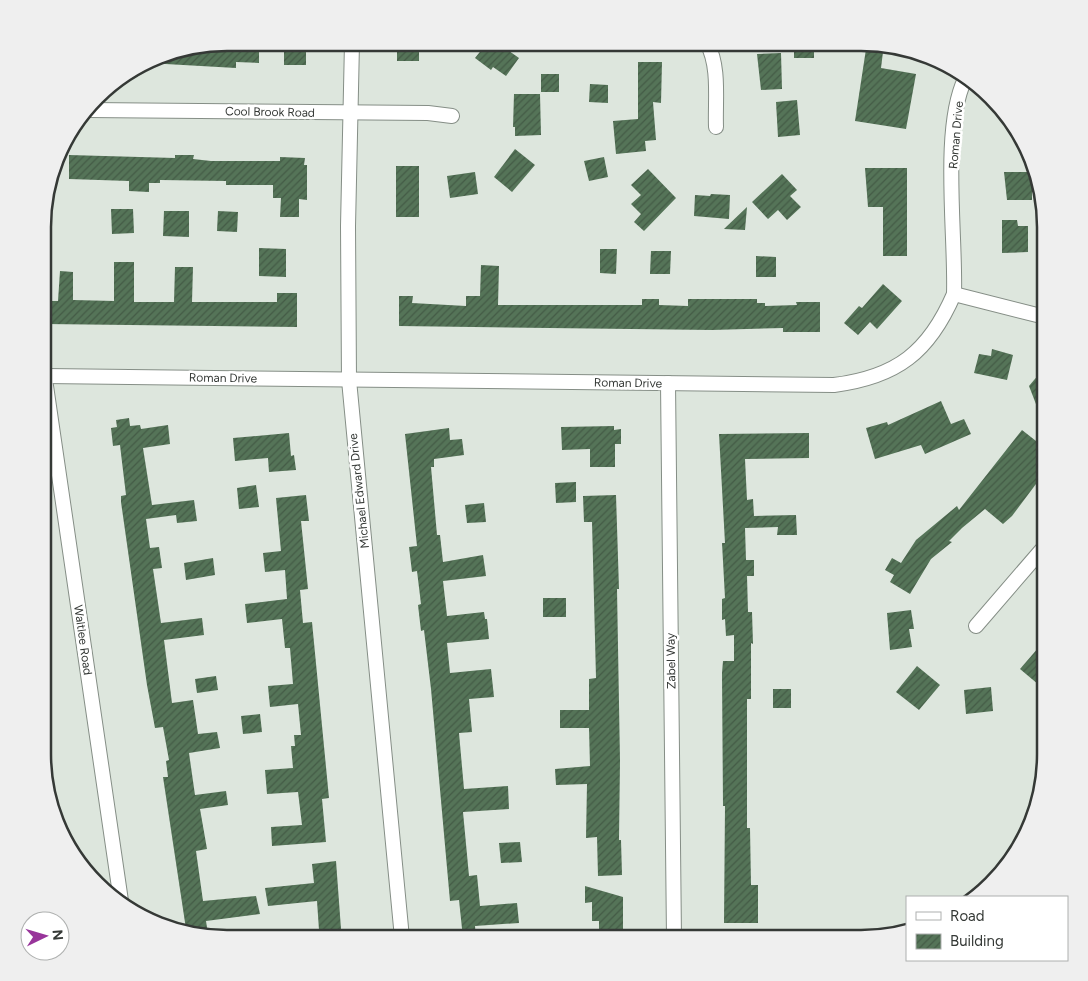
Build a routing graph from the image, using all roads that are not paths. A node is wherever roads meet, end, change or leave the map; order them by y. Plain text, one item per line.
1 (352, 51) edge
2 (711, 52) edge
3 (963, 84) edge
4 (96, 110) edge
5 (350, 114) junction
6 (452, 116) dead end
7 (716, 128) dead end
8 (954, 294) junction
9 (1036, 315) edge
10 (51, 378) edge
11 (348, 380) junction
12 (668, 383) junction
13 (51, 422) edge
14 (1037, 556) edge
15 (976, 626) dead end
16 (120, 893) edge
17 (674, 929) edge
18 (401, 930) edge

1 - 5 street, Michael Edward Drive
2 - 7 street
3 - 8 street, Roman Drive
4 - 5 street, Cool Brook Road
5 - 6 street, Cool Brook Road
5 - 11 street, Michael Edward Drive
8 - 9 street
8 - 12 street, Roman Drive
10 - 11 street, Roman Drive
11 - 12 street, Roman Drive
11 - 18 street, Michael Edward Drive
12 - 17 street, Zabel Way
13 - 16 street, Waltlee Road
14 - 15 street

